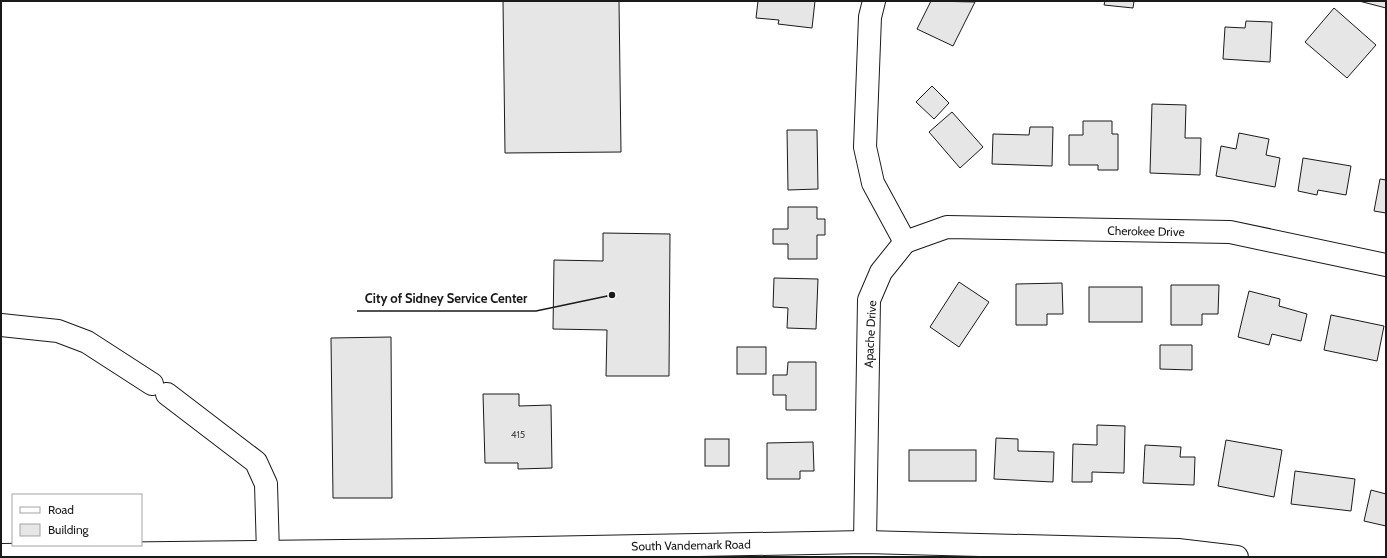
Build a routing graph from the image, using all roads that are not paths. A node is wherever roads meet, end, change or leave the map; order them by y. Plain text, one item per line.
1 (874, 1) edge
2 (905, 242) junction
3 (1386, 265) edge
4 (1, 325) edge
5 (865, 542) junction
6 (744, 550) edge
7 (268, 553) junction
8 (1, 555) edge
9 (183, 555) edge
10 (1238, 557) edge

1 - 2 street
2 - 3 street, Cherokee Drive
2 - 5 street, Apache Drive
4 - 7 street
5 - 6 street, South Vandemark Road
5 - 10 street, South Vandemark Road
6 - 7 street, South Vandemark Road
7 - 9 street, South Vandemark Road
8 - 9 street, South Vandemark Road

